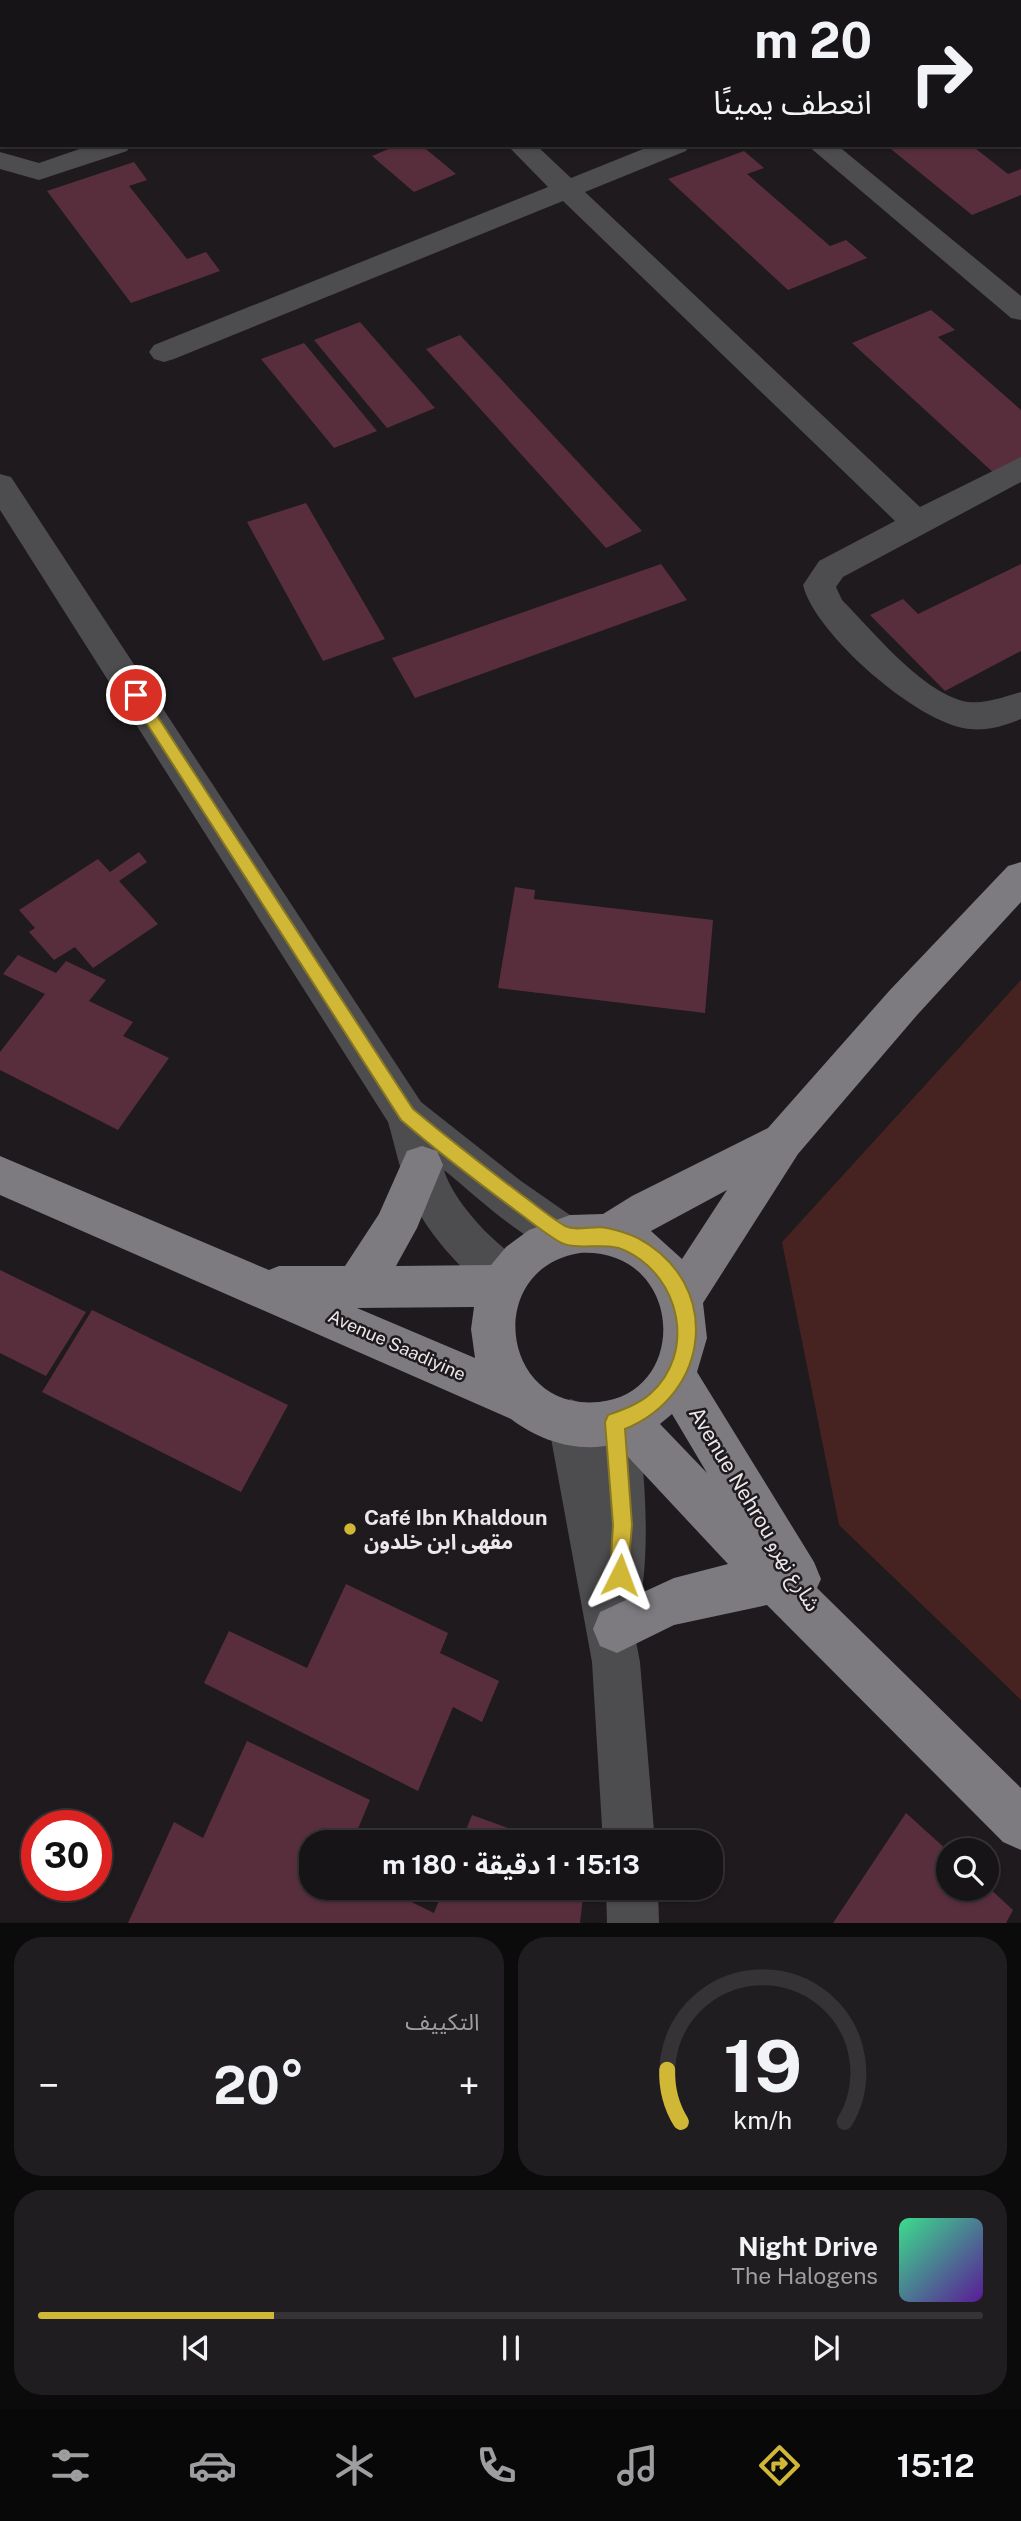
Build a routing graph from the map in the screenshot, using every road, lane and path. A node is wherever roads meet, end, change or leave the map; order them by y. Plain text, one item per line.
1 (112, 147) edge
2 (522, 147) edge
3 (672, 147) edge
4 (822, 147) edge
5 (0, 160) edge
6 (566, 190) junction
7 (1021, 311) edge
8 (164, 352) dead end
9 (1021, 468) edge
10 (0, 485) edge
11 (915, 521) junction
12 (1021, 705) edge
13 (1021, 877) edge
14 (407, 1115) junction
15 (783, 1141) junction
16 (422, 1165) junction
17 (0, 1175) edge
18 (586, 1236) junction
19 (503, 1282) junction
20 (264, 1287) junction
21 (356, 1287) junction
22 (681, 1299) junction
23 (676, 1377) junction
24 (530, 1404) junction
25 (603, 1422) junction
26 (776, 1580) junction
27 (834, 1641) junction
28 (617, 1646) junction
29 (1021, 1824) edge
30 (628, 1830) edge
31 (632, 1900) edge
32 (633, 1923) edge

1 - 5 street
2 - 6 street
3 - 6 street
4 - 7 street
6 - 8 street
6 - 11 street
9 - 11 street
10 - 14 street
11 - 12 street
13 - 15 main road
14 - 16 street
14 - 18 street
15 - 18 main road
15 - 22 main road
16 - 19 street
16 - 21 main road
17 - 20 main road, Avenue Saadiyine
18 - 19 main road
18 - 22 main road
19 - 21 main road, Avenue Saadiyine
19 - 24 main road
20 - 21 main road, Avenue Saadiyine
20 - 24 main road, Avenue Saadiyine
22 - 23 main road
23 - 25 main road
23 - 27 main road, Avenue Nehrou شارع نهرو
24 - 25 main road
25 - 26 main road, Avenue Nehrou شارع نهرو
25 - 28 street
26 - 27 main road, Avenue Nehrou شارع نهرو
26 - 28 main road
27 - 29 main road, Avenue Nehrou شارع نهرو
28 - 30 street
31 - 32 street

